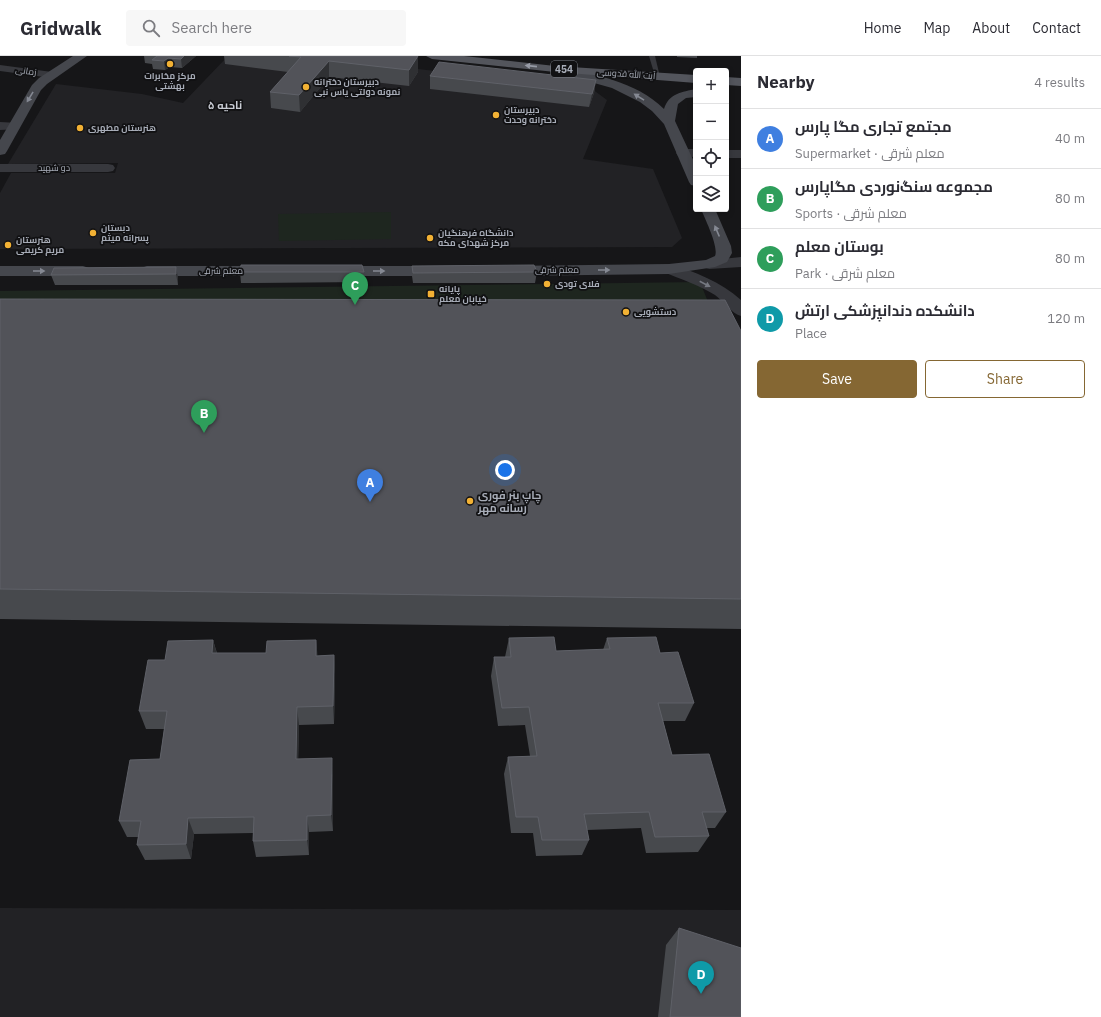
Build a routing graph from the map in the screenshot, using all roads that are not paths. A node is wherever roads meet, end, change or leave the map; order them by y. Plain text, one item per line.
1 (81, 56) edge
2 (432, 56) edge
3 (652, 56) edge
4 (0, 68) edge
5 (555, 69) junction
6 (52, 75) junction
7 (658, 76) junction
8 (690, 79) edge
9 (729, 81) edge
10 (741, 82) edge
11 (693, 92) edge
12 (729, 92) edge
13 (693, 93) edge
14 (741, 93) edge
15 (669, 121) junction
16 (0, 126) edge
17 (14, 126) junction
18 (1, 148) edge
19 (690, 153) edge
20 (729, 154) edge
21 (741, 154) edge
22 (0, 168) edge
23 (108, 168) dead end
24 (695, 176) edge
25 (709, 212) edge
26 (741, 262) edge
27 (709, 264) junction
28 (669, 269) junction
29 (0, 271) edge
30 (95, 271) edge
31 (134, 271) edge
32 (284, 271) edge
33 (316, 271) edge
34 (458, 271) edge
35 (490, 271) edge
36 (741, 311) edge

1 - 6 main road
5 -> 2 main road, آیت الله قدوسی / 454
3 - 7 lane
4 - 6 street, زمانی
5 - 7 main road, آیت الله قدوسی / 454
15 -> 5 main road, آیت الله قدوسی / 454
6 -> 17 main road
7 - 8 main road, آیت الله قدوسی / 454
8 - 11 main road
9 - 10 main road
12 - 14 main road
13 - 15 main road
15 - 19 main road
16 - 17 street
17 - 18 main road
19 - 24 main road
20 - 21 street
22 - 23 street, دو شهید
27 -> 25 main road, معلم شرقی
26 - 27 street
27 - 28 main road, معلم شرقی
35 -> 28 main road, معلم شرقی
28 -> 36 street
29 -> 30 main road
31 - 32 main road, معلم شرقی
33 -> 34 main road

